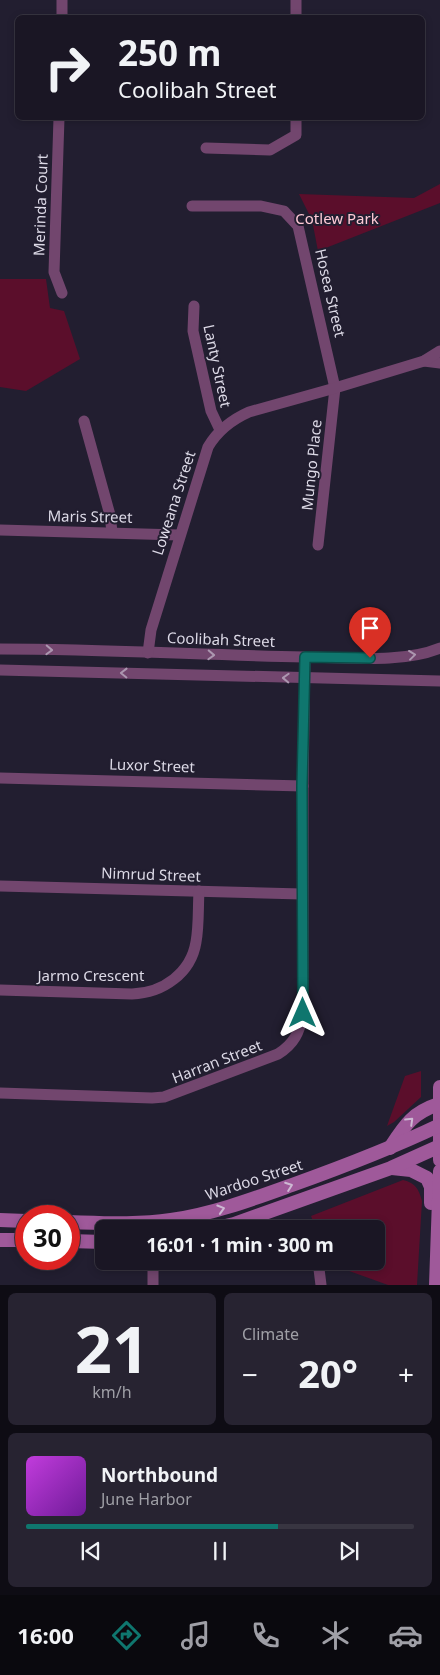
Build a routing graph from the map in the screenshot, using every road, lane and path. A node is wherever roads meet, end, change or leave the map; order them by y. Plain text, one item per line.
1 (62, 0) edge
2 (296, 0) edge
3 (62, 15) edge
4 (296, 15) edge
5 (58, 120) edge
6 (296, 120) edge
7 (206, 148) dead end
8 (192, 206) dead end
9 (62, 293) dead end
10 (194, 306) dead end
11 (440, 351) edge
12 (424, 361) junction
13 (440, 363) edge
14 (336, 388) junction
15 (84, 422) dead end
16 (220, 430) junction
17 (0, 530) edge
18 (112, 532) junction
19 (179, 535) junction
20 (318, 545) dead end
21 (440, 648) edge
22 (0, 649) edge
23 (148, 653) junction
24 (305, 657) junction
25 (0, 670) edge
26 (304, 679) junction
27 (440, 681) edge
28 (0, 778) edge
29 (302, 786) junction
30 (0, 886) edge
31 (199, 892) junction
32 (302, 894) junction
33 (0, 990) edge
34 (440, 1087) edge
35 (0, 1093) edge
36 (440, 1104) edge
37 (440, 1125) edge
38 (440, 1146) edge
39 (390, 1148) junction
40 (440, 1160) edge
41 (391, 1168) junction
42 (440, 1171) edge
43 (0, 1220) edge
44 (245, 1220) edge
45 (15, 1221) edge
46 (80, 1222) edge
47 (438, 1229) junction
48 (0, 1240) edge
49 (15, 1240) edge
50 (80, 1241) edge
51 (95, 1242) edge
52 (153, 1270) edge
53 (319, 1270) edge
54 (153, 1285) edge
55 (321, 1285) edge
56 (436, 1285) edge

1 - 3 street
2 - 4 street
5 - 9 street, Merinda Court
6 - 7 street
8 - 14 street, Hosea Street
10 - 16 street, Lanty Street
11 - 12 street, Loweana Street
12 - 13 street, Loweana Street
12 - 14 street, Loweana Street
14 - 16 street, Loweana Street
14 - 20 street, Mungo Place
15 - 18 street
16 - 19 street, Loweana Street
17 - 18 street, Maris Street
18 - 19 street, Maris Street
19 - 23 street, Loweana Street
24 -> 21 street, Coolibah Street
22 -> 23 street, Coolibah Street
23 -> 24 street, Coolibah Street
24 - 26 street, Harran Street
26 -> 25 street
26 - 27 street
26 - 29 street, Harran Street
28 - 29 street, Luxor Street
29 - 32 street, Harran Street
30 - 31 street, Nimrud Street
31 - 32 street, Nimrud Street
31 - 33 street, Jarmo Crescent
32 - 35 street, Harran Street
34 - 36 main road
36 - 37 main road
39 -> 36 main road
37 - 38 main road
37 - 39 main road, Wardoo Street
38 - 40 main road
38 - 41 main road
46 -> 39 main road, Wardoo Street
41 - 44 main road
41 - 47 main road
42 - 47 main road
43 - 45 main road
47 - 56 main road
48 - 49 main road
50 - 51 main road
52 - 54 street
53 - 55 street

